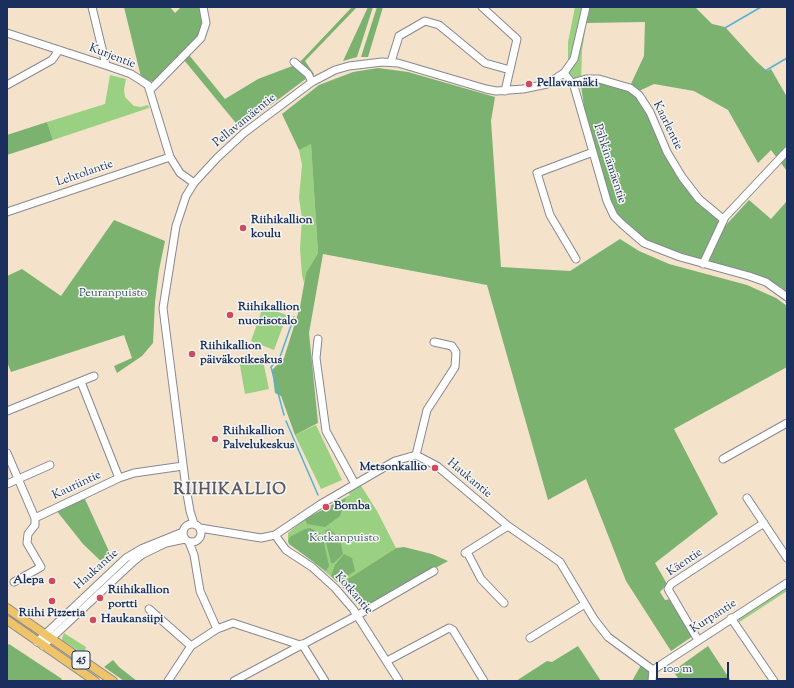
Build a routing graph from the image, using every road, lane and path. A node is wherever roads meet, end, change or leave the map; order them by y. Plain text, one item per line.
1 (92, 7) edge
2 (203, 7) edge
3 (482, 7) edge
4 (586, 7) edge
5 (7, 33) edge
6 (59, 50) junction
7 (294, 62) dead end
8 (391, 62) junction
9 (106, 65) junction
10 (510, 70) junction
11 (564, 73) junction
12 (312, 82) junction
13 (572, 83) junction
14 (7, 85) edge
15 (151, 89) junction
16 (506, 91) junction
17 (787, 151) edge
18 (593, 152) junction
19 (170, 157) junction
20 (194, 183) junction
21 (7, 212) edge
22 (723, 219) junction
23 (576, 259) dead end
24 (703, 264) junction
25 (787, 297) edge
26 (318, 339) dead end
27 (434, 342) dead end
28 (94, 376) dead end
29 (81, 382) junction
30 (7, 411) edge
31 (787, 423) edge
32 (7, 453) edge
33 (416, 455) junction
34 (723, 459) dead end
35 (50, 466) dead end
36 (184, 466) junction
37 (119, 478) junction
38 (18, 479) junction
39 (7, 484) edge
40 (355, 484) junction
41 (747, 498) dead end
42 (35, 518) junction
43 (764, 523) junction
44 (194, 526) junction
45 (508, 526) junction
46 (216, 532) junction
47 (275, 535) junction
48 (191, 538) junction
49 (787, 558) edge
50 (434, 571) dead end
51 (14, 582) dead end
52 (787, 584) edge
53 (504, 603) dead end
54 (585, 604) junction
55 (7, 608) edge
56 (149, 609) dead end
57 (358, 615) junction
58 (731, 618) junction
59 (7, 620) edge
60 (217, 629) junction
61 (47, 636) junction
62 (530, 638) dead end
63 (698, 640) junction
64 (40, 644) junction
65 (301, 645) junction
66 (191, 646) junction
67 (387, 661) junction
68 (653, 670) junction
69 (95, 681) edge
70 (113, 681) edge
71 (168, 681) edge
72 (234, 681) edge
73 (325, 681) edge
74 (400, 681) edge
75 (484, 681) edge
76 (652, 681) edge
77 (774, 681) edge

1 - 9 street
2 - 15 street
3 - 10 street
4 - 11 street
5 - 6 street, Kurjentie
6 - 9 street, Kurjentie
6 - 14 street
7 - 12 street
8 - 10 street
8 - 12 street, Pellavamäentie
8 - 16 street, Pellavamäentie
9 - 15 street, Kurjentie
10 - 16 street
11 - 13 street, Pähkinämäentie
11 - 16 street, Pellavamäentie
12 - 20 street, Pellavamäentie
13 - 18 street, Pähkinämäentie
13 - 22 street, Kaarlentie
15 - 19 street
17 - 22 street
18 - 23 street
18 - 24 street, Pähkinämäentie
19 - 20 street
19 - 21 street, Lehtolantie
20 - 36 street, Pellavamäentie
22 - 24 street
24 - 25 street, Pähkinämäentie
26 - 40 street
27 - 33 street
28 - 29 street
29 - 30 street
29 - 37 street
31 - 34 street
32 - 38 street
33 - 40 street, Haukantie
33 - 45 street, Haukantie
35 - 38 street
36 - 37 street, Kauriintie
36 - 44 street, Pellavamäentie
37 - 42 street, Kauriintie
38 - 39 street
38 - 42 street
40 - 47 street, Haukantie
41 - 43 street
42 - 51 street
43 - 49 street
43 - 63 street, Käentie
44 - 46 street, Haukantie
44 - 48 street, Pellavamäentie
44 - 48 street
45 - 53 street
45 - 54 street, Haukantie
46 - 47 street, Haukantie
46 - 48 street, Haukantie
47 - 57 street, Kotkantie
48 - 60 street
48 - 61 street, Haukantie
50 - 57 street
52 - 58 street, Kurpantie
54 - 62 street
54 - 68 street, Haukantie
55 - 61 main road, 45
56 - 66 street
57 - 65 street
57 - 67 street, Kotkantie
58 - 63 street, Kurpantie
58 - 77 street
59 - 64 main road, 45
60 - 65 street
60 - 66 street
61 - 64 street, Haukantie
61 - 70 main road, 45
63 - 68 street, Kurpantie
64 - 69 main road, 45
65 - 72 street
65 - 73 street
66 - 71 street
67 - 74 street, Kotkantie
67 - 75 street
68 - 76 street

